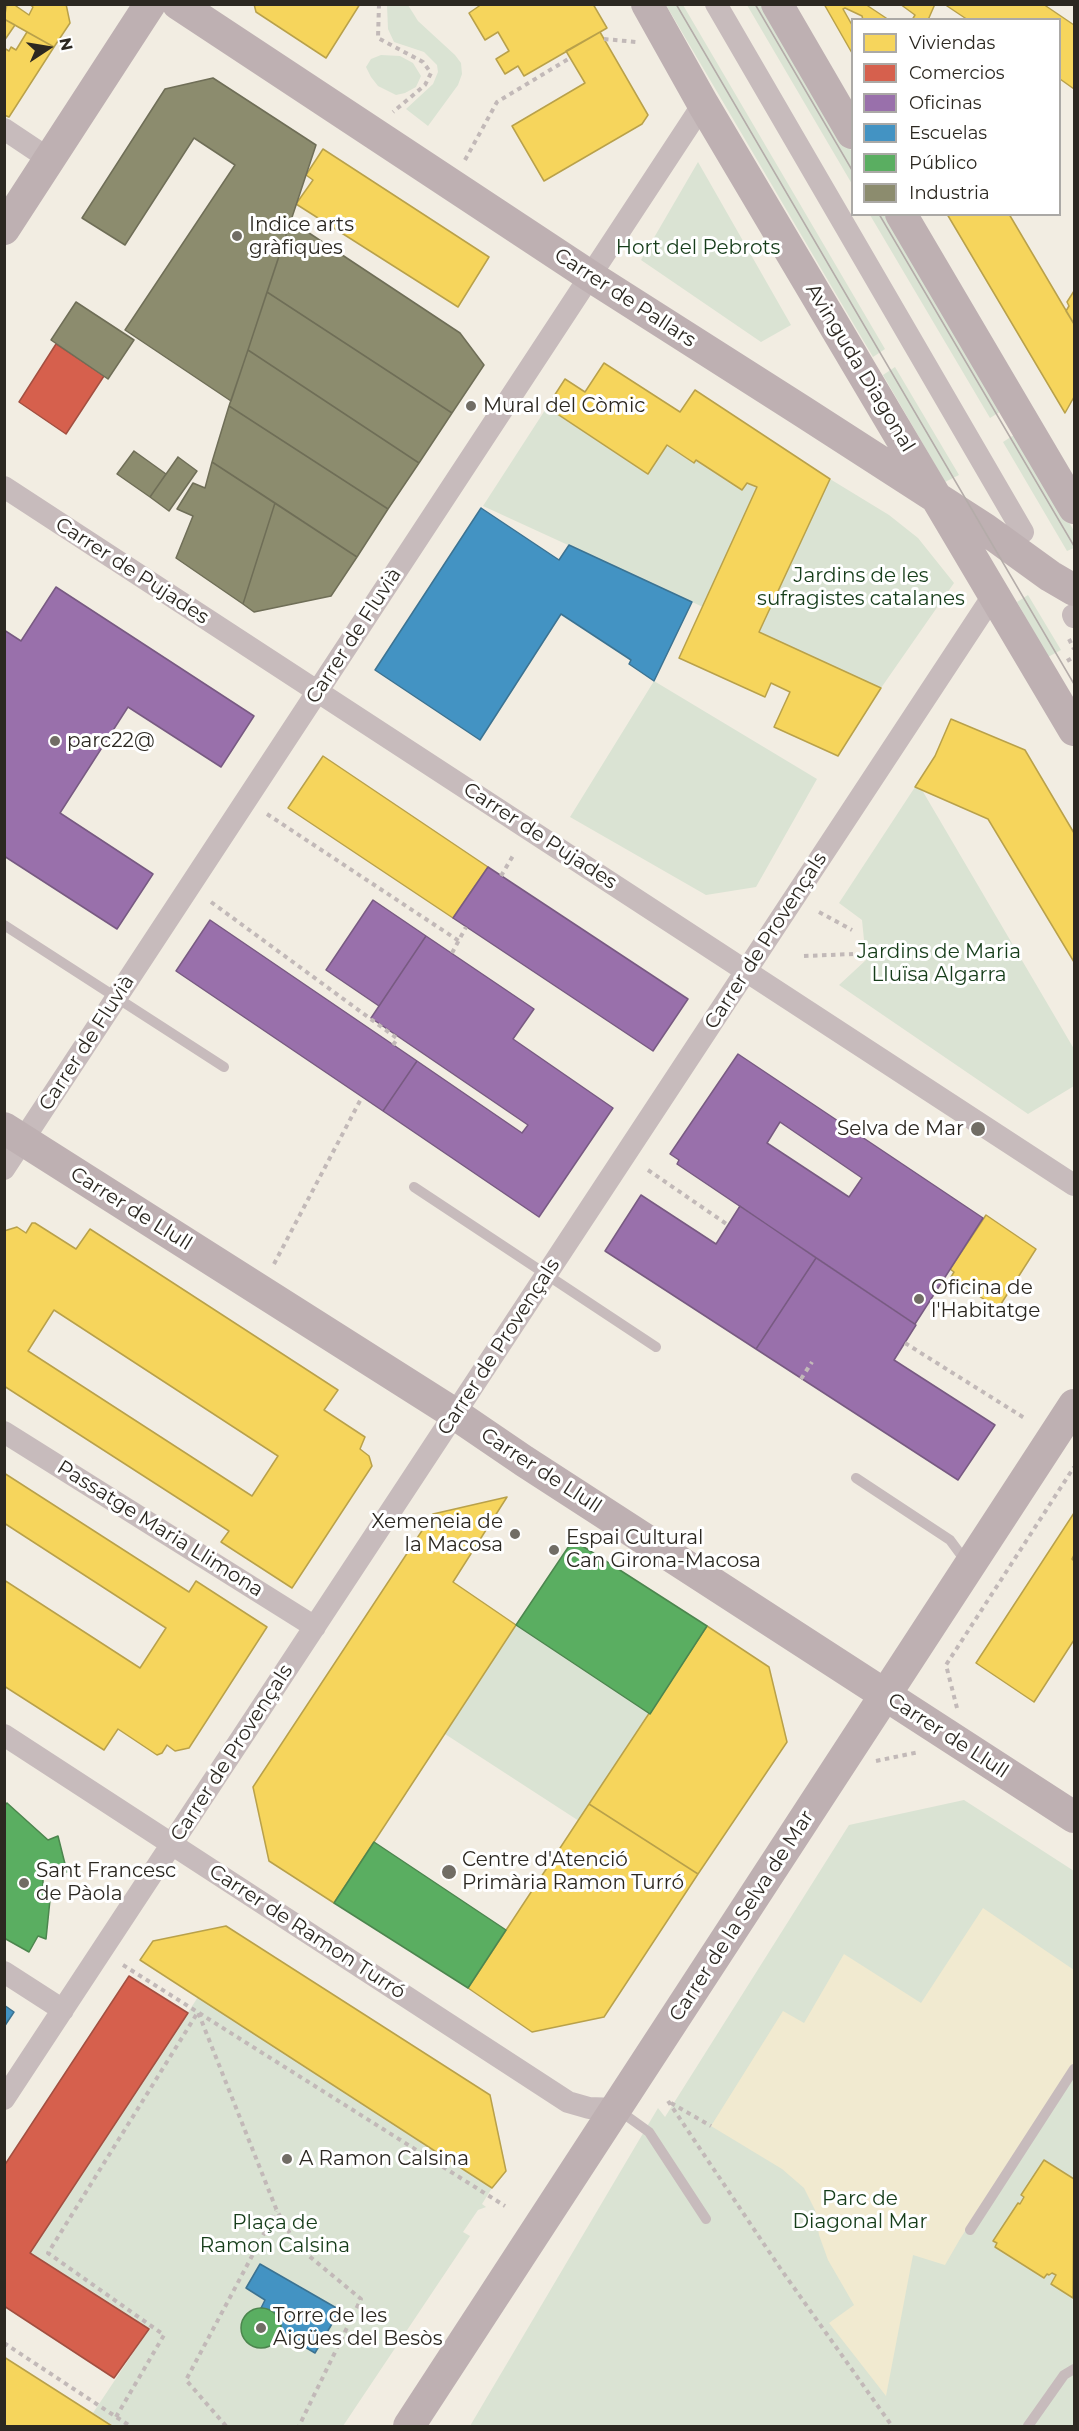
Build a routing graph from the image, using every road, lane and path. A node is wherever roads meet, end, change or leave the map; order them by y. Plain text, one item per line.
1 (150, 4) edge
2 (178, 4) edge
3 (379, 4) edge
4 (647, 4) edge
5 (716, 4) edge
6 (777, 4) edge
7 (604, 39) dead end
8 (641, 42) dead end
9 (570, 58) dead end
10 (703, 104) junction
11 (392, 113) dead end
12 (4, 129) edge
13 (851, 131) edge
14 (49, 159) junction
15 (460, 168) dead end
16 (902, 216) edge
17 (4, 229) edge
18 (590, 276) junction
19 (4, 487) edge
20 (1070, 488) edge
21 (936, 498) junction
22 (1023, 532) dead end
23 (994, 594) junction
24 (1074, 607) edge
25 (1074, 657) edge
26 (1067, 661) dead end
27 (318, 692) junction
28 (1074, 730) edge
29 (267, 814) dead end
30 (514, 854) dead end
31 (501, 876) dead end
32 (211, 902) dead end
33 (819, 912) dead end
34 (4, 925) edge
35 (466, 927) dead end
36 (852, 930) dead end
37 (459, 941) junction
38 (452, 953) dead end
39 (853, 954) dead end
40 (804, 956) dead end
41 (746, 970) junction
42 (117, 998) junction
43 (393, 1046) dead end
44 (224, 1067) dead end
45 (362, 1097) dead end
46 (14, 1135) edge
47 (4, 1169) edge
48 (648, 1170) dead end
49 (1074, 1185) edge
50 (414, 1187) dead end
51 (728, 1225) dead end
52 (274, 1263) dead end
53 (546, 1275) junction
54 (905, 1342) dead end
55 (656, 1347) dead end
56 (812, 1362) dead end
57 (801, 1379) dead end
58 (1074, 1406) edge
59 (455, 1414) junction
60 (1026, 1419) dead end
61 (4, 1432) edge
62 (1074, 1467) edge
63 (856, 1478) dead end
64 (969, 1567) junction
65 (315, 1627) junction
66 (885, 1696) junction
67 (958, 1713) dead end
68 (4, 1735) edge
69 (1074, 1817) edge
70 (172, 1844) junction
71 (123, 1965) dead end
72 (4, 1972) edge
73 (63, 2010) junction
74 (198, 2012) junction
75 (1074, 2069) edge
76 (4, 2099) edge
77 (617, 2109) junction
78 (711, 2126) dead end
79 (505, 2206) dead end
80 (277, 2211) junction
81 (706, 2218) dead end
82 (970, 2230) dead end
83 (4, 2343) edge
84 (1074, 2369) edge
85 (116, 2417) junction
86 (130, 2427) edge
87 (226, 2427) edge
88 (299, 2427) edge
89 (409, 2427) edge
90 (892, 2427) edge
91 (1028, 2427) edge

1 - 14 street
2 - 18 street, Carrer de Pallars
3 - 11 path
4 - 10 street, Avinguda Diagonal
5 - 22 street
6 - 13 street
7 - 8 path
9 - 15 path
10 - 18 street, Carrer de Fluvià
10 - 21 street, Avinguda Diagonal
12 - 14 street
14 - 17 street
16 - 20 street
18 - 21 street, Carrer de Pallars
18 - 27 street, Carrer de Fluvià
19 - 27 street, Carrer de Pujades
21 - 23 street, Avinguda Diagonal
21 - 24 street, Carrer de Pallars
23 - 28 street, Avinguda Diagonal
23 - 41 street, Carrer de Provençals
25 - 26 path
27 - 41 street, Carrer de Pujades
27 - 42 street, Carrer de Fluvià
29 - 37 path
30 - 31 path
32 - 43 path
33 - 36 path
34 - 42 lane
35 - 37 path
37 - 38 path
39 - 40 path
41 - 49 street, Carrer de Pujades
41 - 53 street, Carrer de Provençals
42 - 44 lane
42 - 46 street, Carrer de Fluvià
45 - 52 path
46 - 47 street, Carrer de Fluvià
46 - 59 street, Carrer de Llull
48 - 51 path
50 - 53 lane
53 - 55 lane
53 - 59 street, Carrer de Provençals
54 - 60 path
56 - 57 path
58 - 64 street, Carrer de la Selva de Mar
59 - 65 street, Carrer de Provençals
59 - 66 street, Carrer de Llull
61 - 65 street, Passatge Maria Llimona
62 - 67 path
63 - 64 lane
64 - 66 street, Carrer de la Selva de Mar
65 - 70 street, Carrer de Provençals
66 - 69 street, Carrer de Llull
66 - 77 street, Carrer de la Selva de Mar
68 - 70 street, Carrer de Ramon Turró
70 - 73 street, Carrer de Provençals
70 - 77 street, Carrer de Ramon Turró
71 - 74 path
72 - 73 street
73 - 76 street, Carrer de Provençals
74 - 79 path
74 - 80 path
74 - 85 path
75 - 82 lane
77 - 81 lane
77 - 89 street, Carrer de la Selva de Mar
78 - 90 path
80 - 87 path
80 - 88 path
83 - 85 path
84 - 91 lane
85 - 86 path

